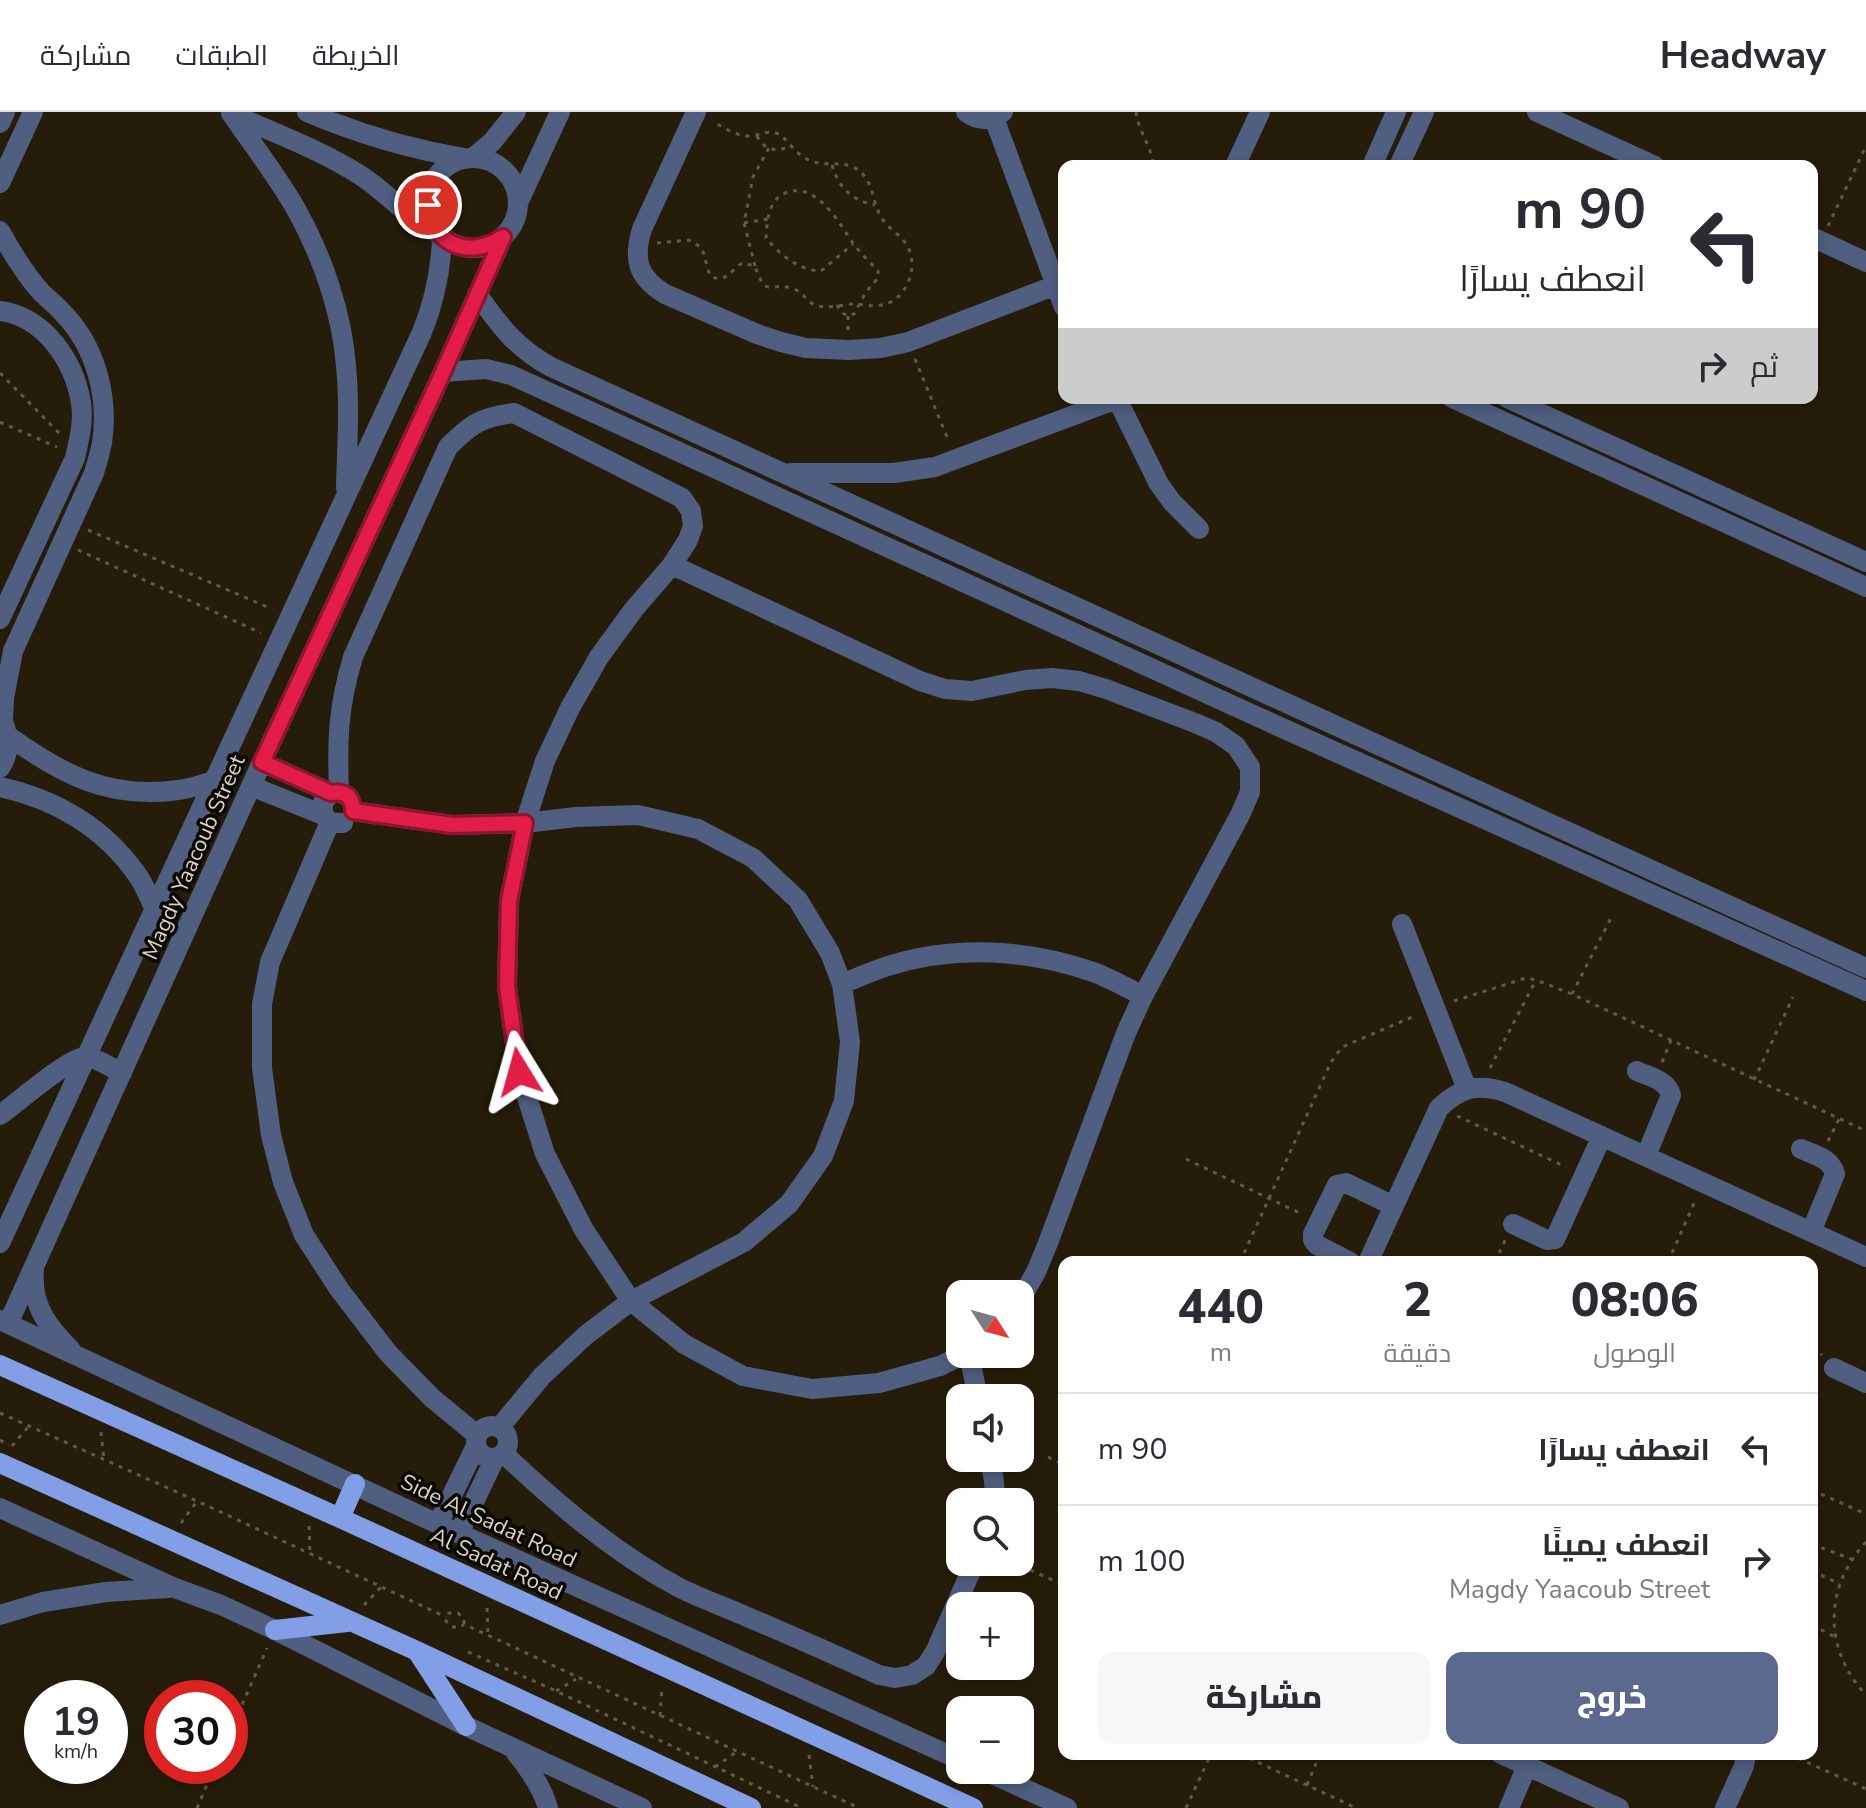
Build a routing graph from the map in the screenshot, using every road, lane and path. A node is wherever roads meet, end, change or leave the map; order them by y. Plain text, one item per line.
1 (5, 112) edge
2 (33, 112) edge
3 (230, 112) edge
4 (307, 112) edge
5 (516, 112) edge
6 (560, 112) edge
7 (966, 112) edge
8 (1136, 112) edge
9 (1260, 112) edge
10 (1396, 112) edge
11 (1537, 112) edge
12 (696, 113) edge
13 (1424, 113) edge
14 (998, 115) edge
15 (0, 123) edge
16 (756, 135) junction
17 (790, 146) junction
18 (1866, 146) edge
19 (769, 148) junction
20 (469, 158) junction
21 (1152, 160) edge
22 (1238, 160) edge
23 (1375, 160) edge
24 (1402, 160) edge
25 (1642, 160) edge
26 (832, 165) junction
27 (0, 183) edge
28 (518, 203) junction
29 (875, 205) junction
30 (768, 219) junction
31 (744, 223) junction
32 (0, 231) edge
33 (441, 235) junction
34 (1818, 235) edge
35 (503, 237) junction
36 (1818, 240) edge
37 (853, 244) junction
38 (637, 245) junction
39 (1866, 262) edge
40 (755, 266) junction
41 (1058, 279) edge
42 (1058, 285) edge
43 (477, 294) junction
44 (43, 295) junction
45 (860, 304) junction
46 (837, 305) junction
47 (0, 311) edge
48 (25, 317) junction
49 (908, 342) junction
50 (551, 367) junction
51 (443, 372) junction
52 (0, 373) edge
53 (540, 388) junction
54 (1094, 404) edge
55 (1104, 404) edge
56 (1465, 404) edge
57 (1520, 404) edge
58 (0, 422) edge
59 (947, 437) dead end
60 (76, 453) junction
61 (1667, 471) junction
62 (782, 473) junction
63 (1657, 492) junction
64 (346, 496) junction
65 (71, 522) junction
66 (1199, 529) dead end
67 (62, 543) junction
68 (1866, 562) edge
69 (672, 565) junction
70 (1866, 587) edge
71 (290, 617) junction
72 (0, 619) edge
73 (279, 641) junction
74 (5, 665) edge
75 (1267, 695) junction
76 (1258, 717) junction
77 (3, 725) edge
78 (262, 762) junction
79 (0, 768) edge
80 (214, 781) junction
81 (251, 786) junction
82 (0, 787) edge
83 (335, 792) junction
84 (353, 811) junction
85 (327, 819) junction
86 (525, 823) junction
87 (155, 909) junction
88 (1612, 916) dead end
89 (1402, 924) dead end
90 (1866, 968) edge
91 (1536, 980) junction
92 (842, 984) junction
93 (1866, 991) edge
94 (1572, 994) junction
95 (1143, 996) junction
96 (1793, 997) dead end
97 (1435, 1007) junction
98 (87, 1057) junction
99 (1637, 1071) dead end
100 (122, 1073) junction
101 (1754, 1080) junction
102 (1473, 1088) junction
103 (1439, 1108) junction
104 (0, 1115) edge
105 (1866, 1131) edge
106 (1602, 1136) junction
107 (1801, 1149) dead end
108 (1646, 1156) junction
109 (1186, 1159) dead end
110 (1584, 1176) junction
111 (1702, 1182) junction
112 (1269, 1199) junction
113 (1394, 1206) junction
114 (1319, 1222) junction
115 (1513, 1224) dead end
116 (1811, 1232) junction
117 (2, 1236) edge
118 (1243, 1256) edge
119 (1339, 1256) edge
120 (1371, 1256) edge
121 (1671, 1256) edge
122 (1866, 1257) edge
123 (34, 1265) junction
124 (1031, 1280) edge
125 (631, 1301) junction
126 (4, 1322) edge
127 (80, 1358) junction
128 (946, 1363) edge
129 (0, 1365) edge
130 (1834, 1368) dead end
131 (1866, 1383) edge
132 (0, 1413) edge
133 (29, 1426) junction
134 (499, 1428) junction
135 (101, 1430) dead end
136 (477, 1441) junction
137 (6, 1454) edge
138 (499, 1456) junction
139 (1048, 1457) dead end
140 (104, 1460) junction
141 (1058, 1462) edge
142 (355, 1484) junction
143 (1818, 1492) edge
144 (197, 1501) junction
145 (0, 1509) edge
146 (1866, 1514) edge
147 (340, 1518) junction
148 (181, 1523) dead end
149 (438, 1524) junction
150 (309, 1526) dead end
151 (459, 1533) junction
152 (1866, 1542) edge
153 (1818, 1549) edge
154 (310, 1554) junction
155 (1851, 1559) junction
156 (1034, 1572) edge
157 (1818, 1574) edge
158 (969, 1576) edge
159 (1058, 1582) edge
160 (1840, 1584) junction
161 (382, 1586) junction
162 (175, 1588) junction
163 (364, 1605) dead end
164 (487, 1608) dead end
165 (0, 1615) edge
166 (446, 1617) junction
167 (351, 1622) junction
168 (464, 1624) junction
169 (1818, 1628) edge
170 (275, 1630) junction
171 (488, 1635) junction
172 (1835, 1637) junction
173 (417, 1651) junction
174 (578, 1677) junction
175 (662, 1687) dead end
176 (248, 1691) edge
177 (556, 1691) dead end
178 (1866, 1695) edge
179 (660, 1716) junction
180 (466, 1726) junction
181 (511, 1747) junction
182 (736, 1752) junction
183 (808, 1753) dead end
184 (946, 1754) edge
185 (1208, 1760) edge
186 (1253, 1760) edge
187 (1317, 1760) edge
188 (1514, 1760) edge
189 (1745, 1760) edge
190 (1803, 1760) edge
191 (1527, 1766) junction
192 (715, 1767) dead end
193 (207, 1784) edge
194 (1014, 1784) edge
195 (1307, 1785) junction
196 (813, 1787) junction
197 (1866, 1787) edge
198 (197, 1808) edge
199 (548, 1808) edge
200 (642, 1808) edge
201 (751, 1808) edge
202 (859, 1808) edge
203 (973, 1808) edge
204 (1067, 1808) edge
205 (1186, 1808) edge
206 (1356, 1808) edge
207 (1509, 1808) edge
208 (1619, 1808) edge
209 (1725, 1808) edge

1 - 15 street
2 - 27 street
3 - 33 street
3 - 64 street
4 - 20 street
5 - 20 street
6 - 28 street
7 - 14 street
8 - 21 path
9 - 22 street
10 - 23 street
11 - 25 street
12 - 16 path
12 - 38 street
13 - 24 street
14 - 41 street
16 - 17 path
16 - 19 path
17 - 19 path
17 - 26 path
18 - 34 path
19 - 31 path
20 - 28 street
20 - 33 street
26 - 29 path
26 - 29 path
28 - 35 street
29 - 45 path
30 - 31 path
30 - 37 path
30 - 37 path
31 - 40 path
32 - 44 street
33 - 35 street
33 - 64 street, Magdy Yaacoub Street
35 - 43 street, Magdy Yaacoub Street
36 - 39 street
37 - 45 path
38 - 40 path
38 - 49 street
40 - 46 path
42 - 49 street
43 - 50 street
43 - 51 street, Magdy Yaacoub Street
44 - 48 street
44 - 65 street
45 - 46 path
45 - 46 path
47 - 48 street
48 - 60 street
49 - 59 path
50 - 53 street
50 - 62 street
51 - 53 street
51 - 78 street, Magdy Yaacoub Street
52 - 60 path
53 - 76 street
54 - 62 street
55 - 66 street
56 - 63 street
57 - 61 street
58 - 60 path
60 - 72 street
61 - 63 street
61 - 68 street
62 - 75 street
63 - 70 street
64 - 71 street, Magdy Yaacoub Street
65 - 67 street
65 - 71 path
67 - 73 path
67 - 74 street
69 - 83 street
69 - 86 street
69 - 95 street
71 - 73 street, Magdy Yaacoub Street
73 - 80 street, Magdy Yaacoub Street
74 - 77 street
75 - 76 street
75 - 90 street
76 - 93 street
77 - 79 street
77 - 80 street
78 - 81 street, Magdy Yaacoub Street
78 - 83 street
80 - 87 street, Magdy Yaacoub Street
81 - 85 street
81 - 100 street, Magdy Yaacoub Street
82 - 87 street
83 - 84 street
83 - 85 street
84 - 85 street
84 - 86 street
85 - 136 street
86 - 92 street
86 - 125 street
87 - 98 street, Magdy Yaacoub Street
88 - 94 path
89 - 97 street
91 - 94 path
91 - 97 path
91 - 102 path
92 - 95 street
92 - 125 street
94 - 101 path
95 - 124 street
96 - 101 path
97 - 102 street
97 - 112 path
98 - 100 street
98 - 104 street
98 - 117 street, Magdy Yaacoub Street
99 - 108 street
100 - 123 street, Magdy Yaacoub Street
101 - 105 path
102 - 103 street
102 - 106 street
103 - 110 path
103 - 113 street
106 - 108 street
106 - 110 street
107 - 116 street
108 - 111 street
109 - 112 path
110 - 115 street
111 - 116 street
111 - 121 path
112 - 114 path
112 - 118 path
113 - 114 street
113 - 120 street
114 - 119 street
116 - 122 street
123 - 126 street, Magdy Yaacoub Street
123 - 127 street
125 - 128 street
125 - 134 street
126 - 127 street, Side Al Sadat Road
127 - 142 street, Side Al Sadat Road
129 - 147 main road, Al Sadat Road
130 - 131 street
132 - 133 path
133 - 137 path
133 - 140 path
134 - 136 street
134 - 138 street
135 - 140 path
136 - 138 street
136 - 149 street
137 - 167 main road
138 - 151 street
138 - 158 street
139 - 141 path
140 - 144 path
142 - 147 main road
142 - 149 street, Side Al Sadat Road
143 - 146 path
144 - 148 path
144 - 154 path
145 - 162 street
147 - 203 main road, Al Sadat Road
149 - 151 street, Side Al Sadat Road
150 - 154 path
151 - 184 street, Side Al Sadat Road
152 - 155 path
153 - 155 path
154 - 161 path
155 - 160 path
156 - 159 path
157 - 160 path
160 - 172 path
161 - 163 path
161 - 166 path
162 - 165 street
162 - 170 street
164 - 171 path
166 - 168 path
166 - 168 path
167 - 170 main road
167 - 173 main road
168 - 171 path
169 - 172 path
170 - 176 path
170 - 180 street
171 - 174 path
172 - 178 path
173 - 180 main road
173 - 201 main road
174 - 177 path
174 - 179 path
175 - 179 path
179 - 182 path
180 - 181 street
181 - 199 street
181 - 200 street
182 - 192 path
182 - 196 path
183 - 196 path
185 - 205 path
186 - 195 path
187 - 195 path
188 - 191 street
189 - 209 street
190 - 197 path
191 - 207 street
191 - 208 street
193 - 198 path
194 - 204 street
195 - 206 path
196 - 202 path

